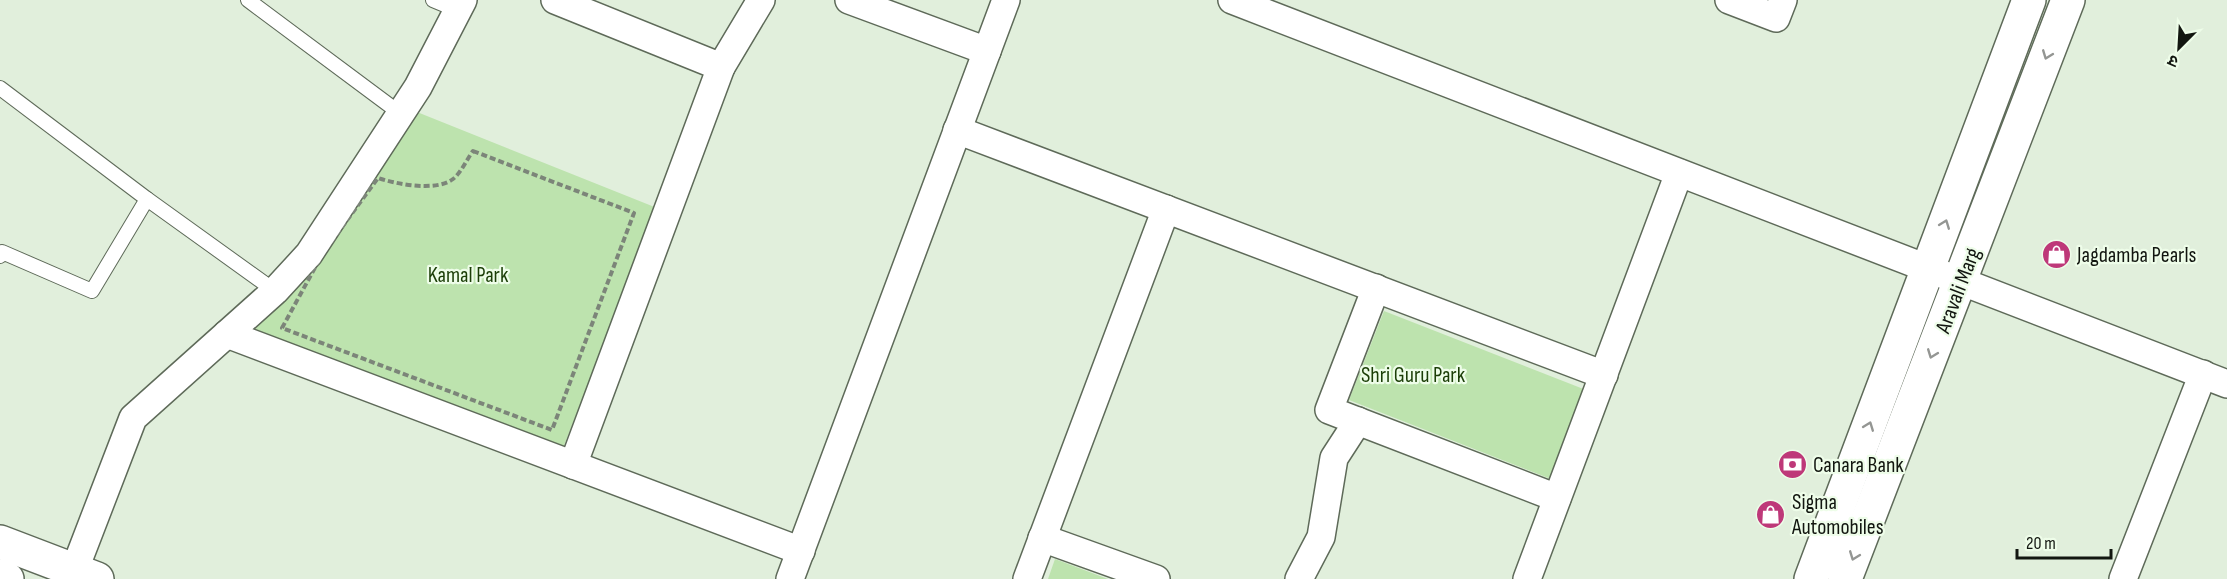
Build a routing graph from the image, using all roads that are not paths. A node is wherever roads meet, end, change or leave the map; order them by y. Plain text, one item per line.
1 (248, 0) edge
2 (555, 0) edge
3 (761, 0) edge
4 (849, 0) edge
5 (1006, 0) edge
6 (1232, 0) edge
7 (1730, 0) edge
8 (1783, 0) edge
9 (2029, 0) edge
10 (2068, 0) edge
11 (451, 3) edge
12 (987, 51) junction
13 (721, 67) junction
14 (0, 87) edge
15 (401, 114) junction
16 (957, 130) junction
17 (1679, 173) junction
18 (147, 199) junction
19 (1166, 209) junction
20 (0, 256) edge
21 (1928, 268) junction
22 (1960, 281) junction
23 (1376, 288) junction
24 (275, 291) junction
25 (227, 334) junction
26 (1604, 375) junction
27 (2215, 379) edge
28 (1358, 421) junction
29 (573, 465) junction
30 (1557, 498) junction
31 (1042, 538) junction
32 (0, 542) edge
33 (801, 551) junction
34 (0, 576) edge
35 (81, 576) edge
36 (7, 579) edge
37 (790, 579) edge
38 (1027, 579) edge
39 (1156, 579) edge
40 (1299, 579) edge
41 (1527, 579) edge
42 (1811, 579) edge
43 (1845, 579) edge
44 (2123, 579) edge

1 - 15 lane
2 - 13 street
3 - 13 street
4 - 12 street
5 - 12 street
6 - 17 street
7 - 8 street
21 -> 9 street, Aravali Marg
10 -> 22 street, Aravali Marg
11 - 15 street
12 - 16 street
13 - 29 street
14 - 18 lane
15 - 24 street
16 - 19 street
16 - 33 street
17 - 21 street
17 - 26 street
18 - 20 lane
18 - 24 lane
19 - 23 street
19 - 31 street
21 - 22 street
42 -> 21 street, Aravali Marg
22 - 27 street
22 -> 43 street, Aravali Marg
23 - 26 street
23 - 28 street
24 - 25 street
25 - 29 street
25 - 35 street
26 - 30 street
27 - 44 street
28 - 30 street
28 - 40 street
29 - 33 street
30 - 41 street
31 - 38 street
31 - 39 street
32 - 35 street
33 - 37 street
34 - 36 street

